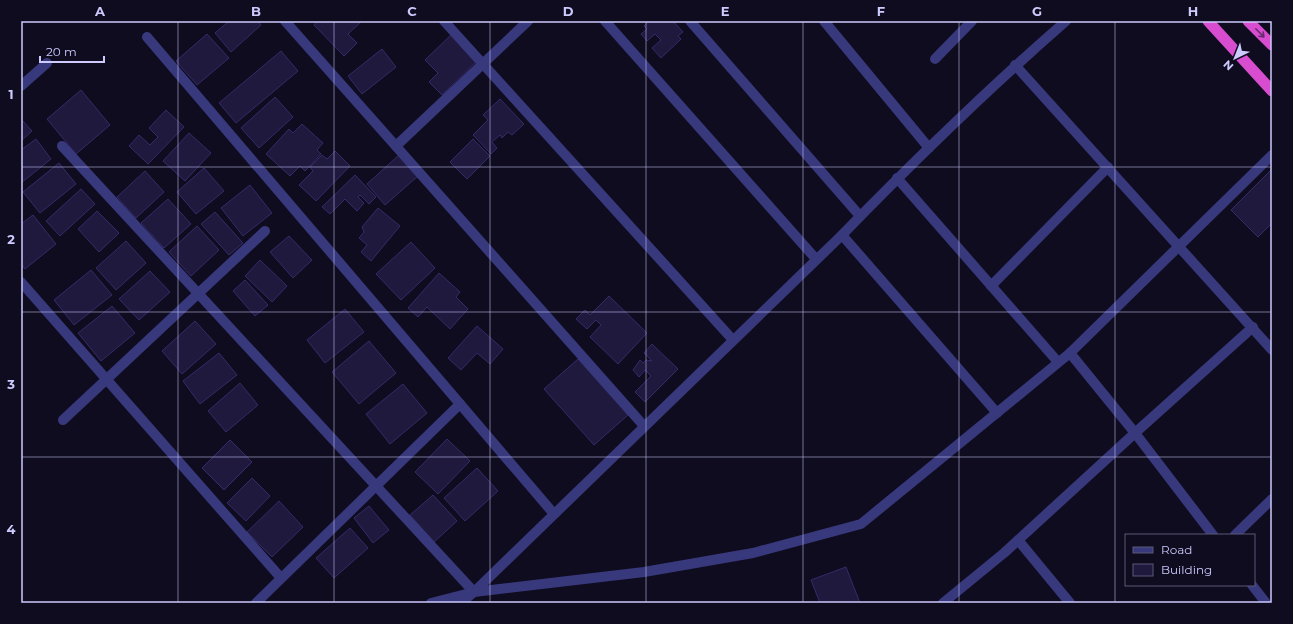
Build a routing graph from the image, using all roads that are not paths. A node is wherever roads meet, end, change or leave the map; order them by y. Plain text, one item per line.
1 (285, 21) edge
2 (444, 21) edge
3 (528, 21) edge
4 (605, 21) edge
5 (690, 21) edge
6 (824, 21) edge
7 (972, 21) edge
8 (1066, 21) edge
9 (1208, 21) edge
10 (1248, 21) edge
11 (147, 37) dead end
12 (1272, 45) edge
13 (935, 59) dead end
14 (47, 63) dead end
15 (483, 64) junction
16 (1015, 65) junction
17 (21, 86) edge
18 (1272, 91) edge
19 (62, 146) dead end
20 (396, 146) junction
21 (929, 148) junction
22 (1272, 155) edge
23 (1108, 167) junction
24 (897, 178) junction
25 (860, 216) junction
26 (265, 231) dead end
27 (842, 235) junction
28 (1179, 245) junction
29 (816, 259) junction
30 (21, 282) edge
31 (991, 286) junction
32 (198, 294) junction
33 (1253, 328) junction
34 (733, 340) junction
35 (1272, 350) edge
36 (1070, 353) junction
37 (1058, 362) junction
38 (106, 379) junction
39 (460, 404) junction
40 (997, 413) junction
41 (63, 420) dead end
42 (644, 426) junction
43 (1135, 433) junction
44 (376, 486) junction
45 (1272, 500) edge
46 (554, 514) junction
47 (1212, 534) edge
48 (1236, 534) edge
49 (1018, 540) junction
50 (281, 578) junction
51 (1253, 586) edge
52 (474, 592) junction
53 (256, 603) edge
54 (431, 603) edge
55 (461, 603) edge
56 (943, 603) edge
57 (1070, 603) edge
58 (1266, 603) edge

1 - 20 street
2 - 15 street
3 - 15 street
4 - 29 street
5 - 25 street
6 - 21 street
7 - 13 street
8 - 16 street
9 - 18 highway
10 -> 12 highway
11 - 39 street
14 - 17 street
15 - 20 street
15 - 34 street
16 - 21 street
16 - 23 street
19 - 32 street
20 - 42 street
21 - 24 street
22 - 28 street
23 - 28 street
23 - 31 street
24 - 25 street
24 - 31 street
25 - 27 street
26 - 32 street
27 - 29 street
27 - 40 street
28 - 33 street
28 - 36 street
29 - 34 street
30 - 38 street
31 - 37 street
32 - 38 street
32 - 44 street
33 - 35 street
33 - 43 street
34 - 42 street
36 - 37 street
36 - 43 street
37 - 40 street
38 - 41 street
38 - 50 street
39 - 44 street
39 - 46 street
40 - 52 street
42 - 46 street
43 - 47 street
43 - 49 street
44 - 50 street
44 - 52 street
45 - 48 street
46 - 52 street
49 - 56 street
49 - 57 street
50 - 53 street
51 - 58 street
52 - 54 street
52 - 55 street

